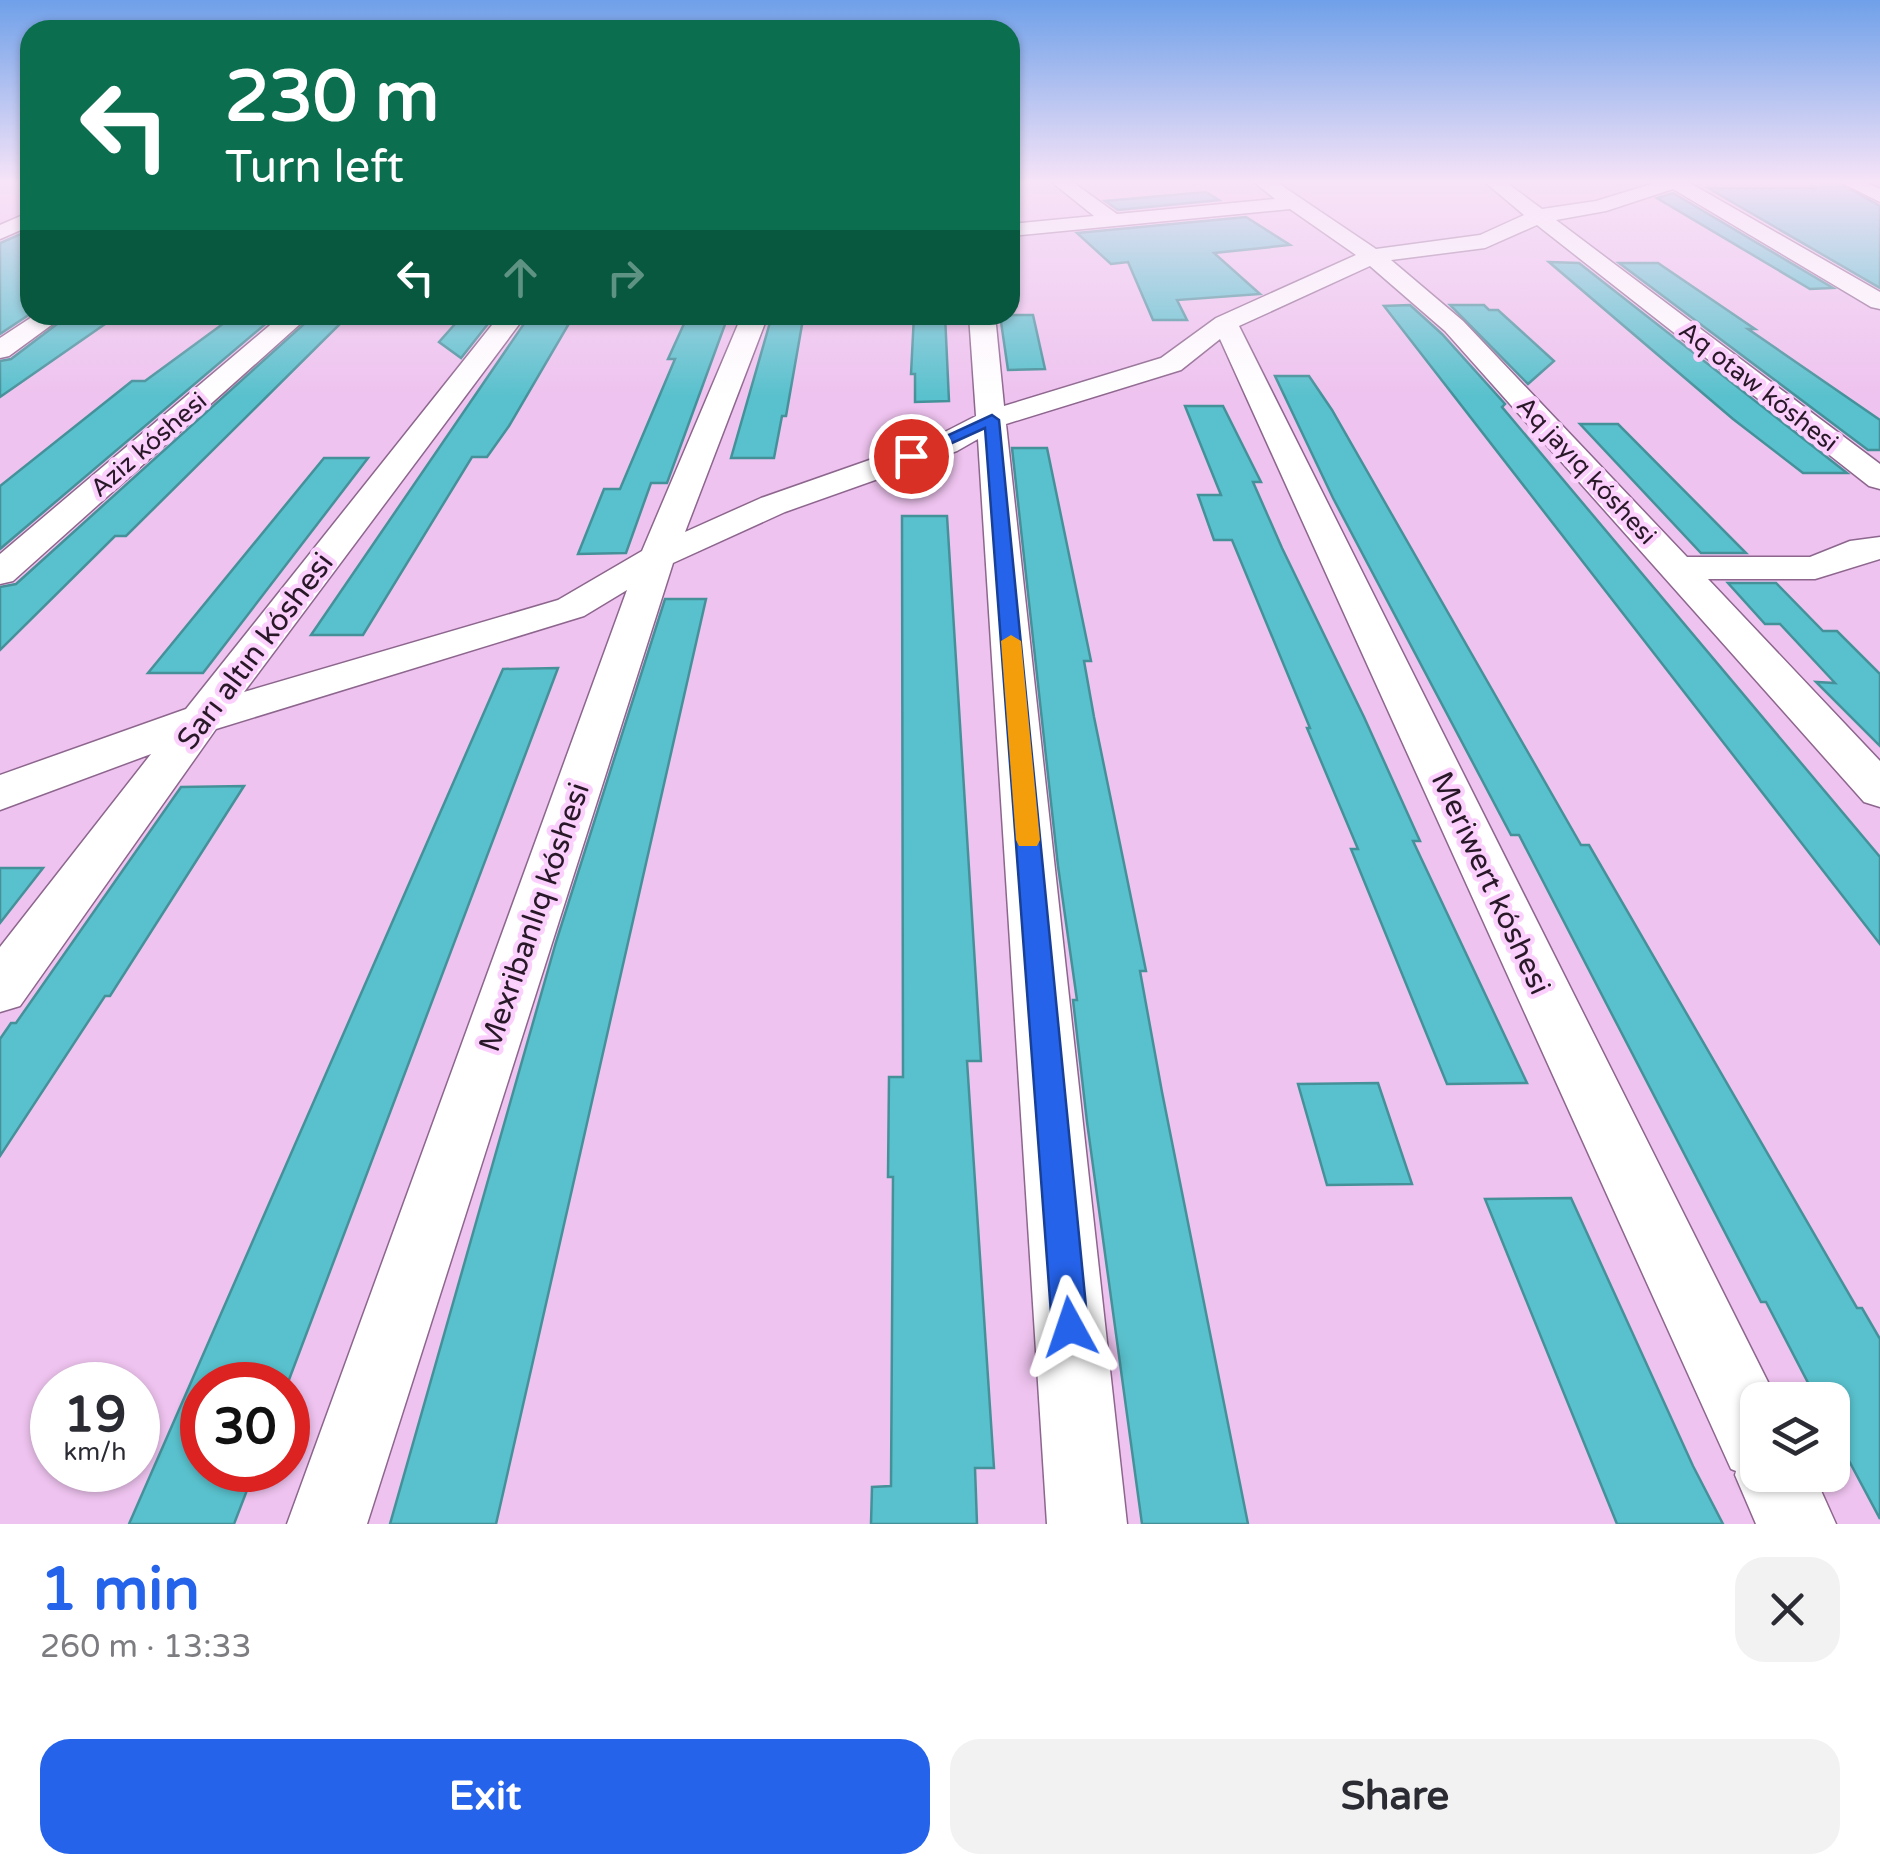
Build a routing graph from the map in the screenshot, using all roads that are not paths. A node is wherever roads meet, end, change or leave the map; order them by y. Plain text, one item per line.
1 (1369, 254) edge
2 (1386, 254) edge
3 (1588, 254) edge
4 (1798, 254) edge
5 (1372, 256) junction
6 (1880, 302) edge
7 (1225, 324) junction
8 (37, 325) edge
9 (285, 325) edge
10 (505, 325) edge
11 (751, 325) edge
12 (983, 325) edge
13 (0, 350) edge
14 (992, 420) junction
15 (1880, 479) edge
16 (1880, 548) edge
17 (657, 557) junction
18 (1678, 568) junction
19 (0, 572) edge
20 (201, 719) junction
21 (1880, 790) edge
22 (0, 793) edge
23 (0, 989) edge
24 (1740, 1404) edge
25 (1781, 1492) edge
26 (327, 1524) edge
27 (1087, 1524) edge
28 (1796, 1524) edge

1 - 5 street, Aq jayıq kóshesi
2 - 5 street
3 - 15 street, Aq otaw kóshesi
4 - 6 street
5 - 7 street
5 - 18 street, Aq jayıq kóshesi
7 - 14 street
7 - 24 street, Meriwert kóshesi
8 - 13 street
9 - 19 street, Aziz kóshesi
10 - 20 street, Sarı altın kóshesi
11 - 17 street, Mexribanlıq kóshesi
12 - 14 street
14 - 17 street
14 - 27 street
16 - 18 street
17 - 20 street
17 - 26 street, Mexribanlıq kóshesi
18 - 21 street, Aq jayıq kóshesi
20 - 22 street
20 - 23 street, Sarı altın kóshesi
25 - 28 street

